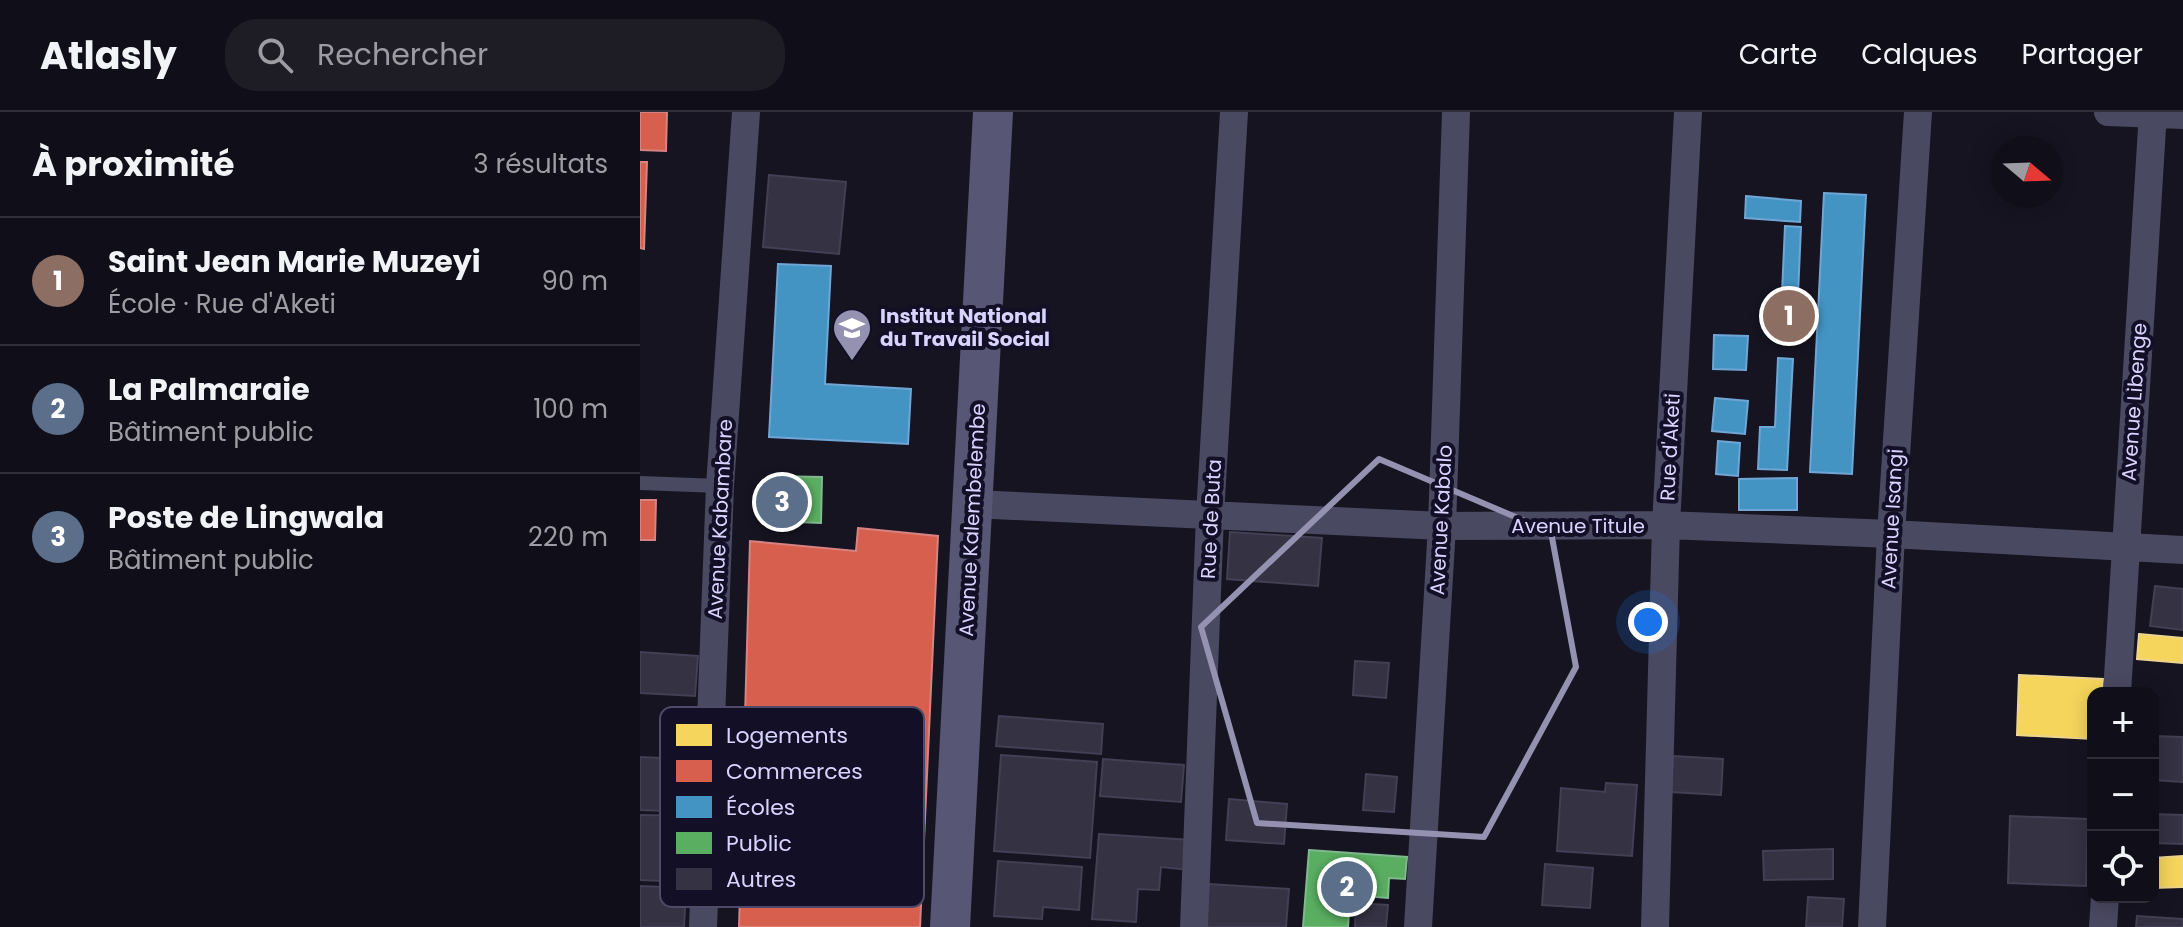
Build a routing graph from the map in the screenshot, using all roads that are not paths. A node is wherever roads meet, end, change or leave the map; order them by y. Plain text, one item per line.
1 (746, 112) edge
2 (993, 112) edge
3 (1234, 112) edge
4 (1456, 112) edge
5 (1688, 112) edge
6 (1918, 112) edge
7 (2108, 112) edge
8 (2153, 113) edge
9 (2183, 115) edge
10 (640, 483) edge
11 (720, 486) junction
12 (973, 504) junction
13 (1210, 515) junction
14 (1666, 525) junction
15 (1442, 526) junction
16 (1891, 534) junction
17 (2125, 546) junction
18 (2183, 550) edge
19 (2117, 687) edge
20 (711, 707) edge
21 (2105, 903) edge
22 (704, 907) edge
23 (703, 927) edge
24 (950, 927) edge
25 (1194, 927) edge
26 (1418, 927) edge
27 (1655, 927) edge
28 (1872, 927) edge
29 (2103, 927) edge

1 - 11 street, Avenue Kabambare
2 - 12 street, Avenue Kalembelembe
3 - 13 street, Rue de Buta
4 - 15 street, Avenue Kabalo
5 - 14 street, Rue d'Aketi
6 - 16 street, Avenue Isangi
7 - 8 street
8 - 9 street
8 - 17 street, Avenue Libenge
10 - 11 lane
11 - 20 street, Avenue Kabambare
12 - 13 street, Avenue Titule
12 - 24 street, Avenue Kalembelembe
13 - 15 street, Avenue Titule
13 - 25 street, Rue de Buta
14 - 15 street, Avenue Titule
14 - 16 street, Avenue Titule
14 - 27 street, Rue d'Aketi
15 - 26 street, Avenue Kabalo
16 - 17 street, Avenue Titule
16 - 28 street, Avenue Isangi
17 - 18 street, Avenue Titule
17 - 19 street, Avenue Libenge
21 - 29 street
22 - 23 street, Avenue Kabambare

